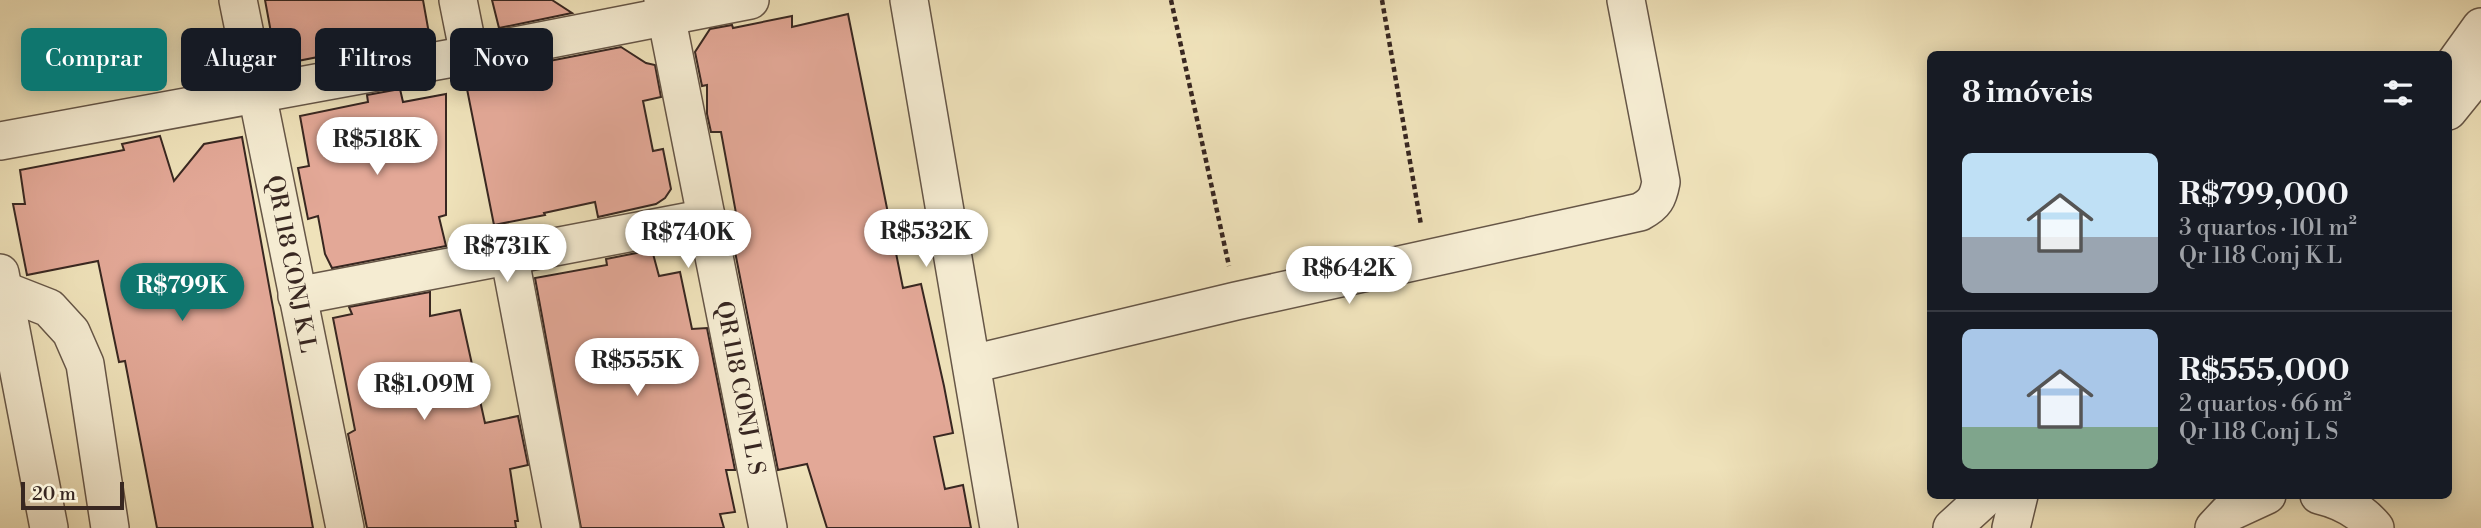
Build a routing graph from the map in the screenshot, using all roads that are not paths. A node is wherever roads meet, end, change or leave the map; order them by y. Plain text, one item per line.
1 (238, 0) edge
2 (458, 0) edge
3 (750, 0) edge
4 (909, 0) edge
5 (1626, 0) edge
6 (665, 8) edge
7 (2481, 27) edge
8 (464, 28) edge
9 (553, 35) edge
10 (450, 58) edge
11 (2452, 67) edge
12 (2481, 71) edge
13 (256, 92) junction
14 (2452, 106) edge
15 (0, 141) edge
16 (707, 218) junction
17 (509, 254) junction
18 (2, 281) edge
19 (297, 296) junction
20 (972, 364) junction
21 (1984, 499) edge
22 (2018, 499) edge
23 (2258, 499) edge
24 (2336, 499) edge
25 (49, 528) edge
26 (110, 528) edge
27 (345, 528) edge
28 (561, 528) edge
29 (768, 528) edge
30 (999, 528) edge
31 (1952, 528) edge
32 (2011, 528) edge
33 (2214, 528) edge
34 (2375, 528) edge

1 - 13 street, QR 118 CONJ K L
2 - 8 street
3 - 6 street
4 - 20 street
5 - 20 street
6 - 9 street
6 - 16 street, QR 118 CONJ L S
7 - 11 street
10 - 13 street
12 - 14 street
13 - 15 street
13 - 19 street, QR 118 CONJ K L
16 - 17 street
16 - 29 street, QR 118 CONJ L S
17 - 19 street
17 - 28 street
18 - 25 street
18 - 26 street
19 - 27 street, QR 118 CONJ K L
20 - 30 street
21 - 31 street
22 - 32 street
23 - 33 street
24 - 34 street

